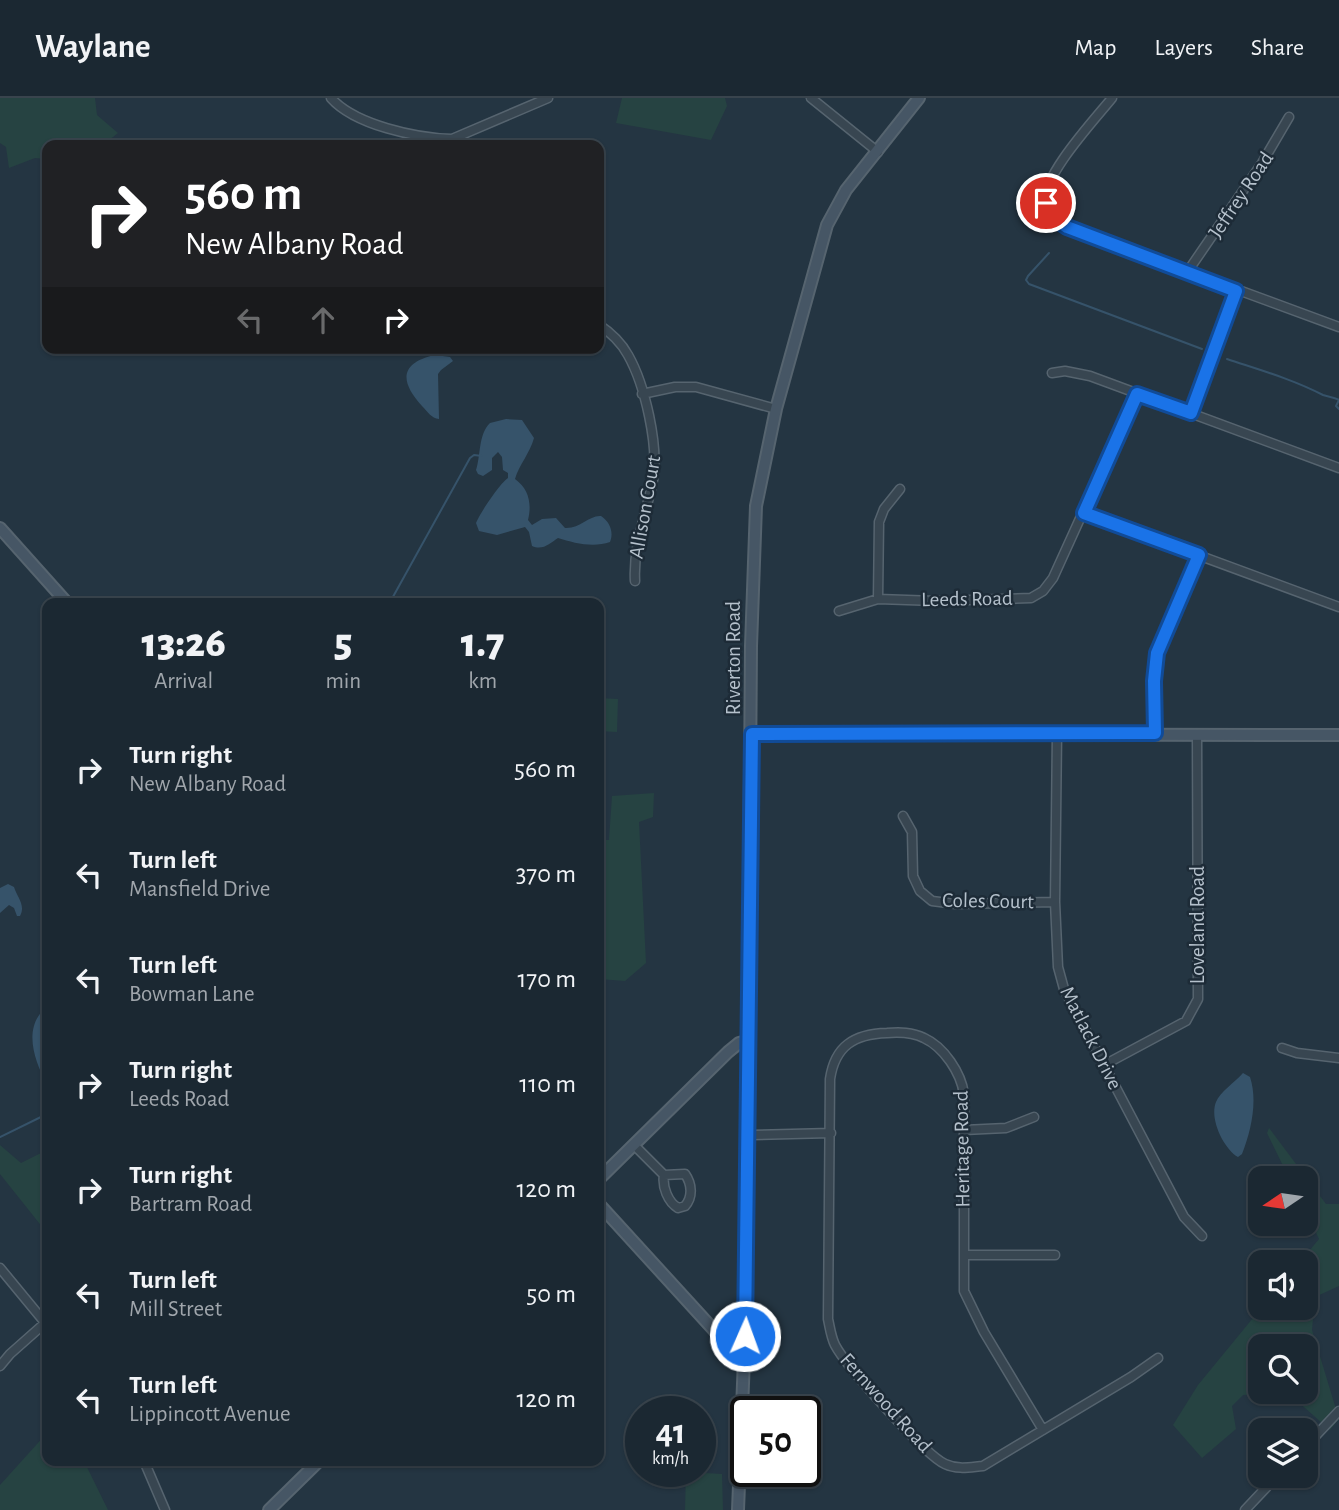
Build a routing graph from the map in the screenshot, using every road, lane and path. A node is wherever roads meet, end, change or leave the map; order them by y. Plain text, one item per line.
1 (331, 98) edge
2 (548, 98) edge
3 (811, 98) edge
4 (919, 98) edge
5 (1112, 98) edge
6 (528, 102) edge
7 (1289, 117) dead end
8 (878, 152) junction
9 (1188, 271) junction
10 (1236, 291) junction
11 (1338, 324) edge
12 (604, 328) edge
13 (1052, 373) dead end
14 (642, 394) junction
15 (1137, 394) junction
16 (776, 409) junction
17 (1191, 413) junction
18 (1339, 468) edge
19 (900, 489) dead end
20 (1084, 513) junction
21 (0, 528) edge
22 (1199, 555) junction
23 (635, 580) dead end
24 (63, 598) edge
25 (878, 599) junction
26 (1339, 607) edge
27 (839, 611) dead end
28 (1155, 733) junction
29 (752, 734) junction
30 (1056, 734) junction
31 (1197, 734) junction
32 (1339, 735) edge
33 (903, 816) dead end
34 (1055, 902) junction
35 (750, 1040) junction
36 (1282, 1048) dead end
37 (1339, 1058) edge
38 (1104, 1065) junction
39 (1034, 1117) dead end
40 (964, 1130) junction
41 (831, 1133) junction
42 (749, 1135) junction
43 (634, 1145) junction
44 (604, 1174) edge
45 (664, 1175) junction
46 (604, 1210) edge
47 (1202, 1236) dead end
48 (964, 1255) junction
49 (1055, 1255) dead end
50 (0, 1268) edge
51 (42, 1319) edge
52 (42, 1327) edge
53 (1158, 1358) dead end
54 (744, 1363) junction
55 (0, 1366) edge
56 (1339, 1411) edge
57 (1043, 1430) junction
58 (1318, 1433) edge
59 (147, 1466) edge
60 (315, 1466) edge
61 (1266, 1488) edge
62 (741, 1509) edge
63 (165, 1510) edge
64 (269, 1510) edge
65 (1245, 1510) edge

1 - 6 street
2 - 6 street
3 - 8 street
4 - 8 main road, Riverton Road
5 - 9 street
7 - 9 street, Jeffrey Road
8 - 16 main road, Riverton Road
9 - 10 street
10 - 11 street
10 - 17 street
12 - 14 street, Allison Court
13 - 15 street
14 - 16 street
14 - 23 street, Allison Court
15 - 17 street
15 - 20 street, Leeds Road
16 - 29 main road, Riverton Road
17 - 18 street
19 - 25 street
20 - 22 street
20 - 25 street, Leeds Road
21 - 24 main road
22 - 26 street
22 - 28 street
25 - 27 street, Leeds Road
28 - 30 main road
28 - 31 main road
29 - 30 main road
29 - 35 main road, Riverton Road
30 - 34 street, Matlack Drive
31 - 32 main road
31 - 38 street, Loveland Road
33 - 34 street, Coles Court
34 - 38 street, Matlack Drive
35 - 42 main road, Riverton Road
35 - 43 main road
36 - 37 street
38 - 47 street, Matlack Drive
39 - 40 street
40 - 41 street, Heritage Road
40 - 48 street, Heritage Road
41 - 42 street
41 - 57 street, Fernwood Road
42 - 54 main road, Riverton Road
43 - 44 main road
43 - 45 street
45 - 45 street
46 - 54 main road
48 - 49 street
48 - 57 street, Heritage Road
50 - 51 street
52 - 55 street
53 - 57 street, Fernwood Road
54 - 62 main road, Riverton Road
56 - 58 street
59 - 63 street
60 - 64 main road
61 - 65 street

